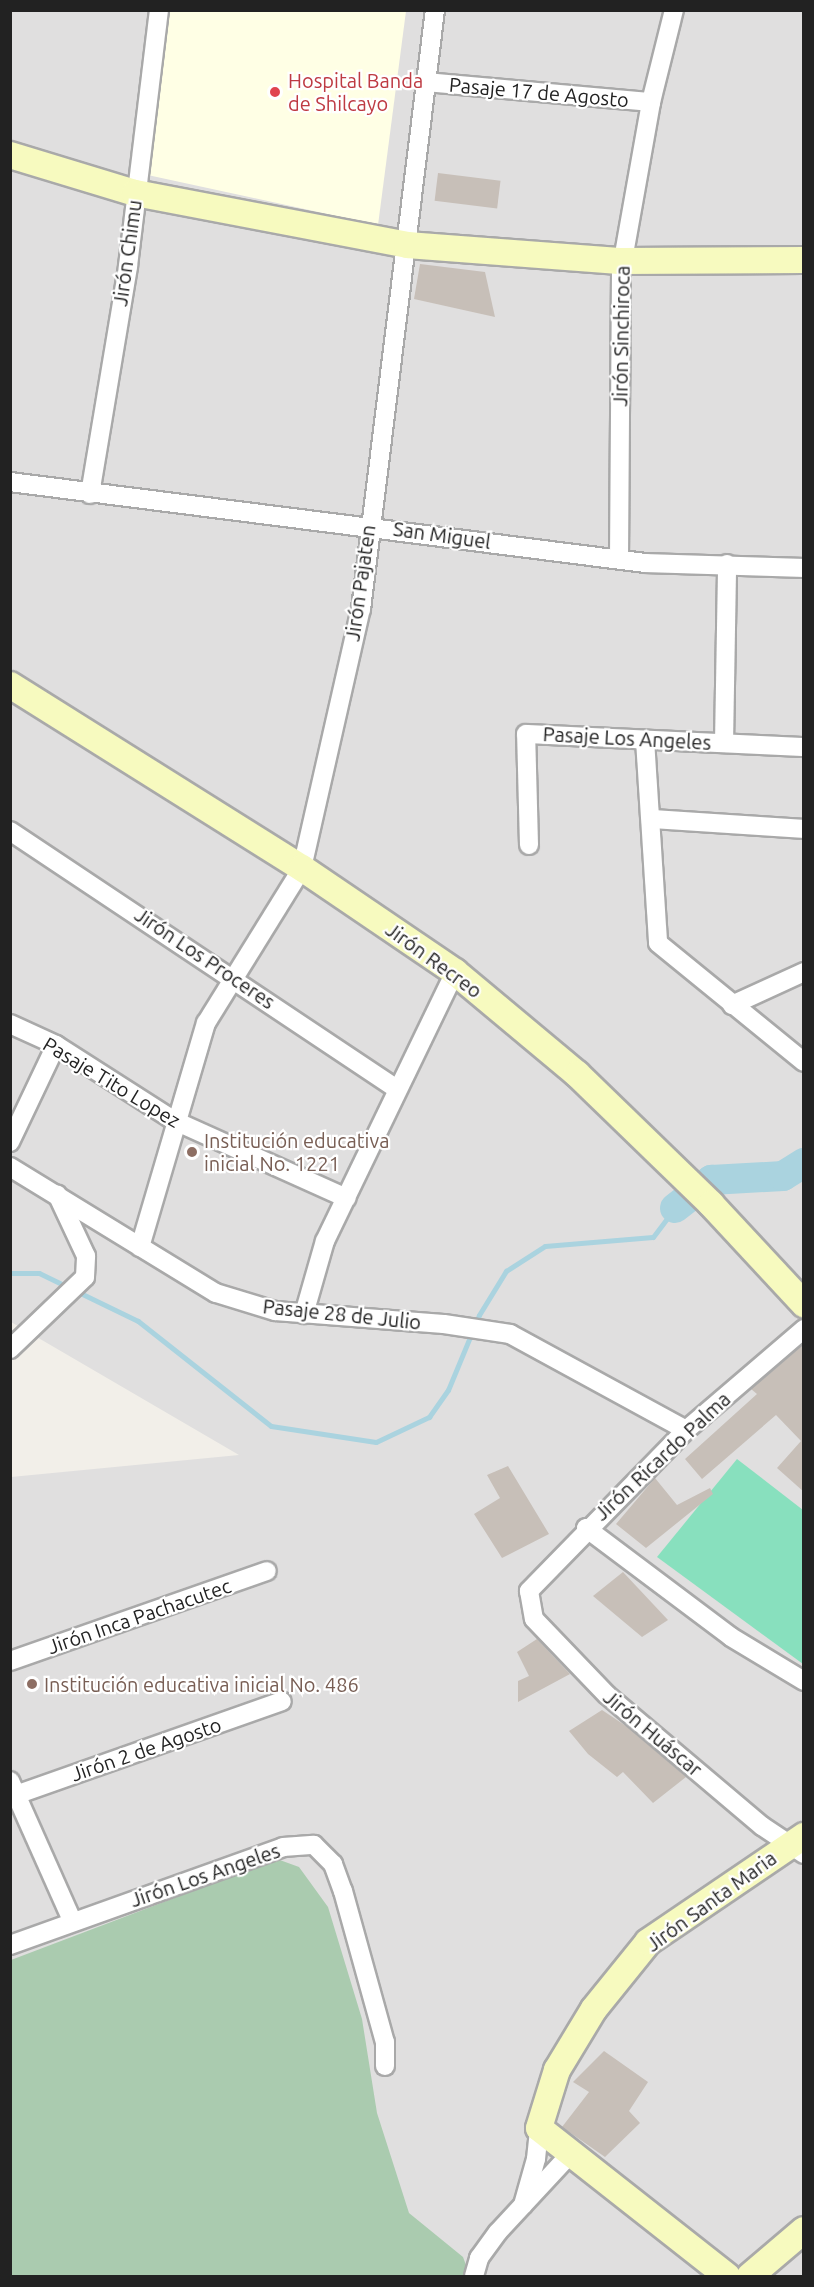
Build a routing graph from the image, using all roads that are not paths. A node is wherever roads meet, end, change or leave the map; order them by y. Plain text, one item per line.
1 (159, 10) edge
2 (435, 10) edge
3 (674, 10) edge
4 (426, 82) junction
5 (651, 102) junction
6 (10, 155) edge
7 (135, 193) junction
8 (407, 246) junction
9 (804, 260) edge
10 (622, 261) junction
11 (10, 483) edge
12 (90, 494) junction
13 (369, 525) junction
14 (620, 559) junction
15 (727, 564) junction
16 (804, 568) edge
17 (10, 685) edge
18 (645, 740) junction
19 (724, 743) junction
20 (804, 747) edge
21 (654, 819) junction
22 (804, 829) edge
23 (10, 831) edge
24 (529, 845) dead end
25 (302, 868) junction
26 (455, 972) junction
27 (804, 972) edge
28 (232, 975) junction
29 (732, 1005) junction
30 (10, 1024) edge
31 (56, 1046) junction
32 (804, 1062) edge
33 (397, 1089) junction
34 (175, 1121) junction
35 (10, 1142) edge
36 (10, 1167) edge
37 (57, 1192) junction
38 (345, 1198) junction
39 (140, 1247) junction
40 (804, 1304) edge
41 (304, 1314) junction
42 (804, 1329) edge
43 (10, 1349) edge
44 (686, 1430) junction
45 (586, 1528) junction
46 (267, 1571) dead end
47 (529, 1591) joint
48 (10, 1660) edge
49 (804, 1681) edge
50 (282, 1701) dead end
51 (12, 1791) edge
52 (800, 1844) edge
53 (72, 1920) junction
54 (10, 1945) edge
55 (385, 2066) dead end
56 (539, 2128) junction
57 (572, 2152) junction
58 (521, 2210) junction
59 (804, 2230) edge
60 (474, 2277) edge
61 (727, 2277) edge
62 (750, 2277) edge

1 - 7 street, Jirón Chimu
2 - 4 street, Jirón Pajaten
3 - 5 street, Jirón Sinchiroca
4 - 5 street, Pasaje 17 de Agosto
4 - 8 street, Jirón Pajaten
5 - 10 street, Jirón Sinchiroca
6 - 7 street
7 - 8 street
7 - 12 street, Jirón Chimu
8 - 10 street
8 - 13 street, Jirón Pajaten
9 - 10 street
10 - 14 street, Jirón Sinchiroca
11 - 12 street, San Miguel
12 - 13 street, San Miguel
13 - 14 street, San Miguel
13 - 25 street, Jirón Pajaten
14 - 15 street, San Miguel
15 - 16 street, San Miguel
15 - 19 street
17 - 25 street, Jirón Recreo
18 - 19 street, Pasaje Los Angeles
18 - 21 street
18 - 24 street, Pasaje Los Angeles
19 - 20 street, Pasaje Los Angeles
21 - 22 street
21 - 29 street
23 - 28 street, Jirón Los Proceres
25 - 26 street, Jirón Recreo
25 - 28 street, Jirón Pajaten
26 - 33 street
26 - 40 street, Jirón Recreo
27 - 29 street
28 - 33 street, Jirón Los Proceres
28 - 34 street, Jirón Pajaten
29 - 32 street
30 - 31 street, Pasaje Tito Lopez
31 - 34 street, Pasaje Tito Lopez
31 - 35 street
33 - 38 street
34 - 38 street, Pasaje Tito Lopez
34 - 39 street, Jirón Pajaten
36 - 37 street, Pasaje 28 de Julio
37 - 39 street, Pasaje 28 de Julio
37 - 43 street
38 - 41 street
39 - 41 street, Pasaje 28 de Julio
41 - 44 street, Pasaje 28 de Julio
42 - 44 street, Jirón Ricardo Palma
44 - 45 street, Jirón Ricardo Palma
45 - 47 street, Jirón Ricardo Palma
45 - 49 street
46 - 48 street, Jirón Inca Pachacutec
47 - 52 street, Jirón Huáscar
50 - 51 street, Jirón 2 de Agosto
51 - 53 street
52 - 56 street, Jirón Santa Maria
53 - 54 street, Jirón Los Angeles
53 - 55 street, Jirón Los Angeles
56 - 57 street
56 - 58 street
57 - 58 street
57 - 61 street
58 - 60 street
59 - 62 street

